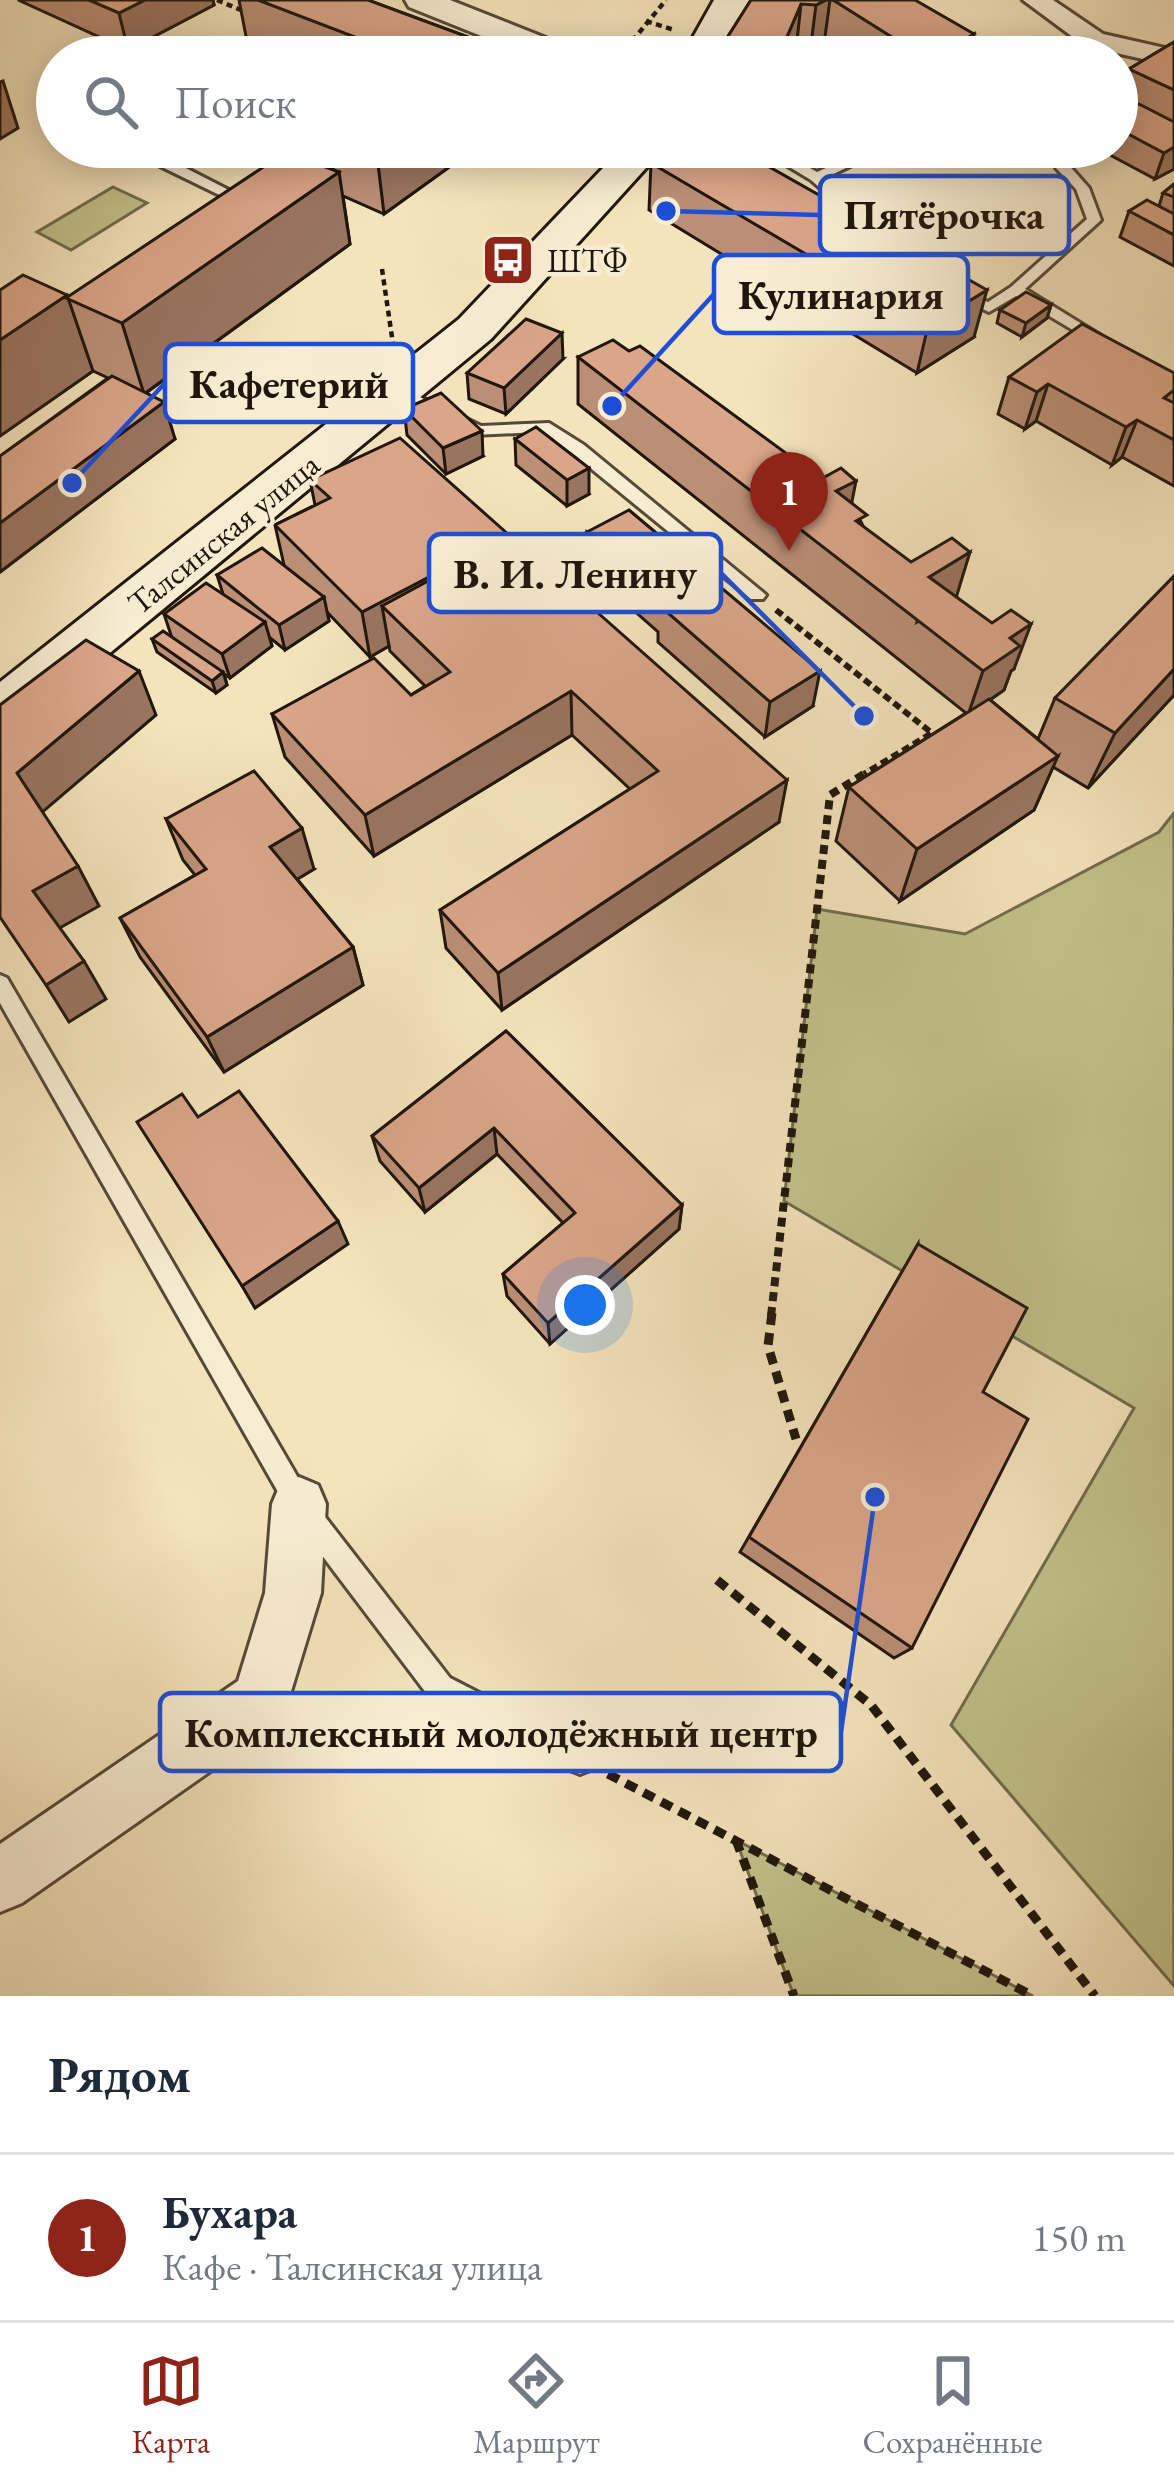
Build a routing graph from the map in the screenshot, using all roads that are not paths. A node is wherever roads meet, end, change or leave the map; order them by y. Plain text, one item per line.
1 (421, 0) edge
2 (732, 0) edge
3 (1036, 0) edge
4 (511, 36) edge
5 (712, 36) edge
6 (1088, 36) edge
7 (1138, 50) edge
8 (1174, 58) edge
9 (175, 168) edge
10 (626, 168) edge
11 (800, 168) edge
12 (836, 168) edge
13 (1064, 168) edge
14 (816, 177) junction
15 (262, 211) edge
16 (904, 254) edge
17 (939, 284) edge
18 (1016, 290) junction
19 (1115, 350) edge
20 (396, 371) junction
21 (758, 596) road end
22 (0, 712) edge
23 (0, 984) edge
24 (299, 1504) junction
25 (580, 1760) road end
26 (0, 1881) edge

1 - 4 street
2 - 5 main road
3 - 6 street
7 - 8 street
9 - 15 lane
10 - 20 main road, Талсинская улица
11 - 14 lane
12 - 14 lane
13 - 18 lane
14 - 16 lane
17 - 18 lane
18 - 19 lane
20 - 21 lane
20 - 22 main road, Талсинская улица
23 - 24 lane
24 - 25 lane
24 - 26 street

